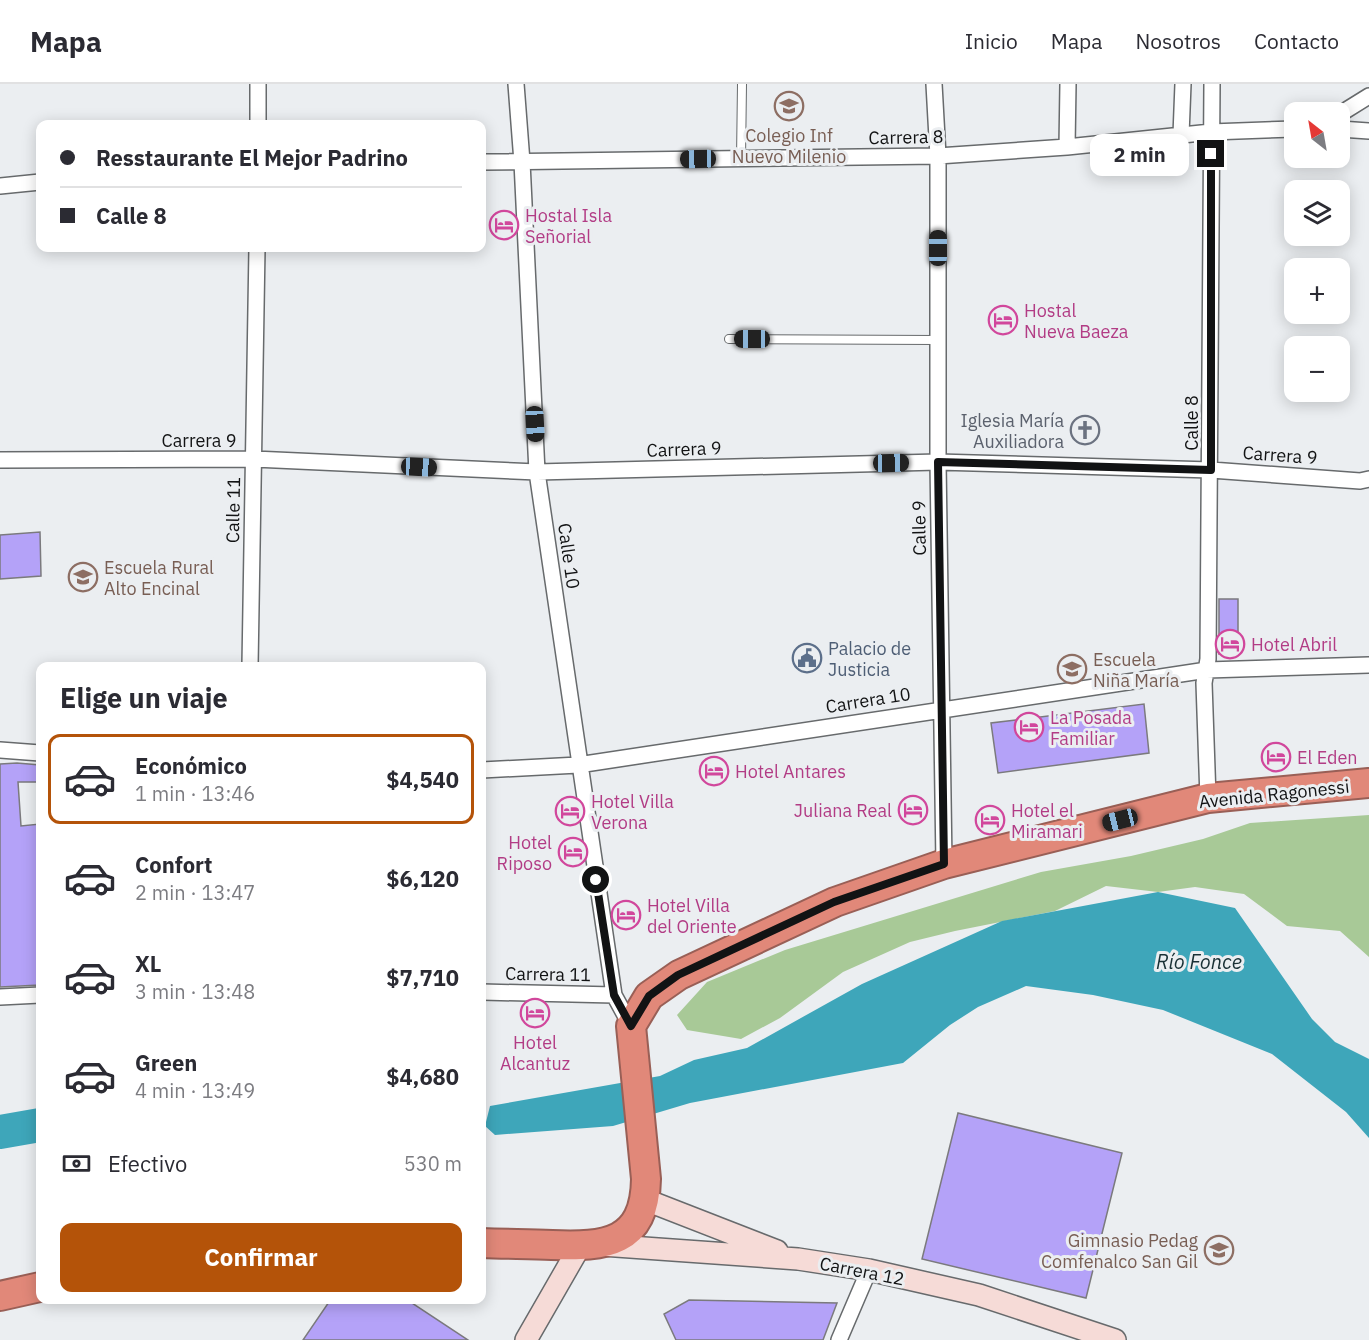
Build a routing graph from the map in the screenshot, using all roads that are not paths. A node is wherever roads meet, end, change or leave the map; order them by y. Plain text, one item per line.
1 (258, 84) edge
2 (516, 84) edge
3 (742, 84) edge
4 (934, 84) edge
5 (1068, 84) edge
6 (1183, 84) edge
7 (1212, 84) edge
8 (1369, 96) edge
9 (1350, 108) edge
10 (258, 120) edge
11 (1284, 129) edge
12 (1350, 130) edge
13 (1369, 131) edge
14 (1211, 132) junction
15 (1181, 135) junction
16 (1066, 147) junction
17 (938, 156) junction
18 (741, 159) junction
19 (486, 162) edge
20 (522, 162) junction
21 (36, 182) edge
22 (0, 186) edge
23 (257, 252) edge
24 (729, 339) dead end
25 (938, 340) junction
26 (254, 459) junction
27 (0, 460) edge
28 (938, 462) junction
29 (1211, 470) junction
30 (537, 472) junction
31 (1369, 479) edge
32 (250, 662) edge
33 (1369, 665) edge
34 (1207, 670) junction
35 (940, 709) junction
36 (0, 750) edge
37 (36, 753) edge
38 (578, 765) junction
39 (486, 770) edge
40 (1369, 783) edge
41 (1208, 798) junction
42 (944, 864) junction
43 (486, 992) edge
44 (36, 995) edge
45 (614, 995) junction
46 (0, 997) edge
47 (632, 1038) junction
48 (646, 1190) junction
49 (486, 1243) edge
50 (591, 1245) junction
51 (798, 1259) junction
52 (868, 1270) junction
53 (36, 1288) edge
54 (0, 1296) edge
55 (526, 1340) edge
56 (839, 1340) edge
57 (1115, 1340) edge

1 - 10 street
2 - 20 street, Calle 10
3 - 18 lane
4 - 17 street, Calle 9
5 - 16 street
6 - 15 street
7 - 14 street, Calle 8
8 - 9 street
11 - 14 street, Carrera 8
12 - 13 street
14 - 15 street, Carrera 8
14 - 29 street, Calle 8
15 - 16 street, Carrera 8
16 - 17 street, Carrera 8
17 - 18 street, Carrera 8
17 - 25 street, Calle 9
18 - 20 street, Carrera 8
19 - 20 street, Carrera 8
20 - 30 street, Calle 10
21 - 22 street
23 - 26 street, Calle 11
24 - 25 lane
25 - 28 street, Calle 9
26 - 27 street, Carrera 9
26 - 30 street, Carrera 9
26 - 32 street, Calle 11
28 - 29 street, Carrera 9
28 - 30 street, Carrera 9
28 - 35 street, Calle 9
29 - 31 street, Carrera 9
29 - 34 street, Calle 8
30 - 38 street, Calle 10
33 - 34 street, Carrera 10
34 - 35 street, Carrera 10
34 - 41 street, Calle 8
35 - 38 street, Carrera 10
35 - 42 street, Calle 9
36 - 37 street
38 - 39 street, Carrera 10
38 - 45 street, Calle 10
40 - 41 highway, Avenida Ragonessi
41 - 42 highway, Avenida Ragonessi
42 - 47 highway, Avenida Ragonessi
43 - 45 street, Carrera 11
44 - 46 street
45 - 47 street, Calle 10
47 - 48 highway
48 - 50 highway
48 - 51 street
49 - 50 highway
50 - 51 street, Carrera 12
50 - 55 street
51 - 52 street, Carrera 12
52 - 56 street
52 - 57 street, Carrera 12
53 - 54 highway

